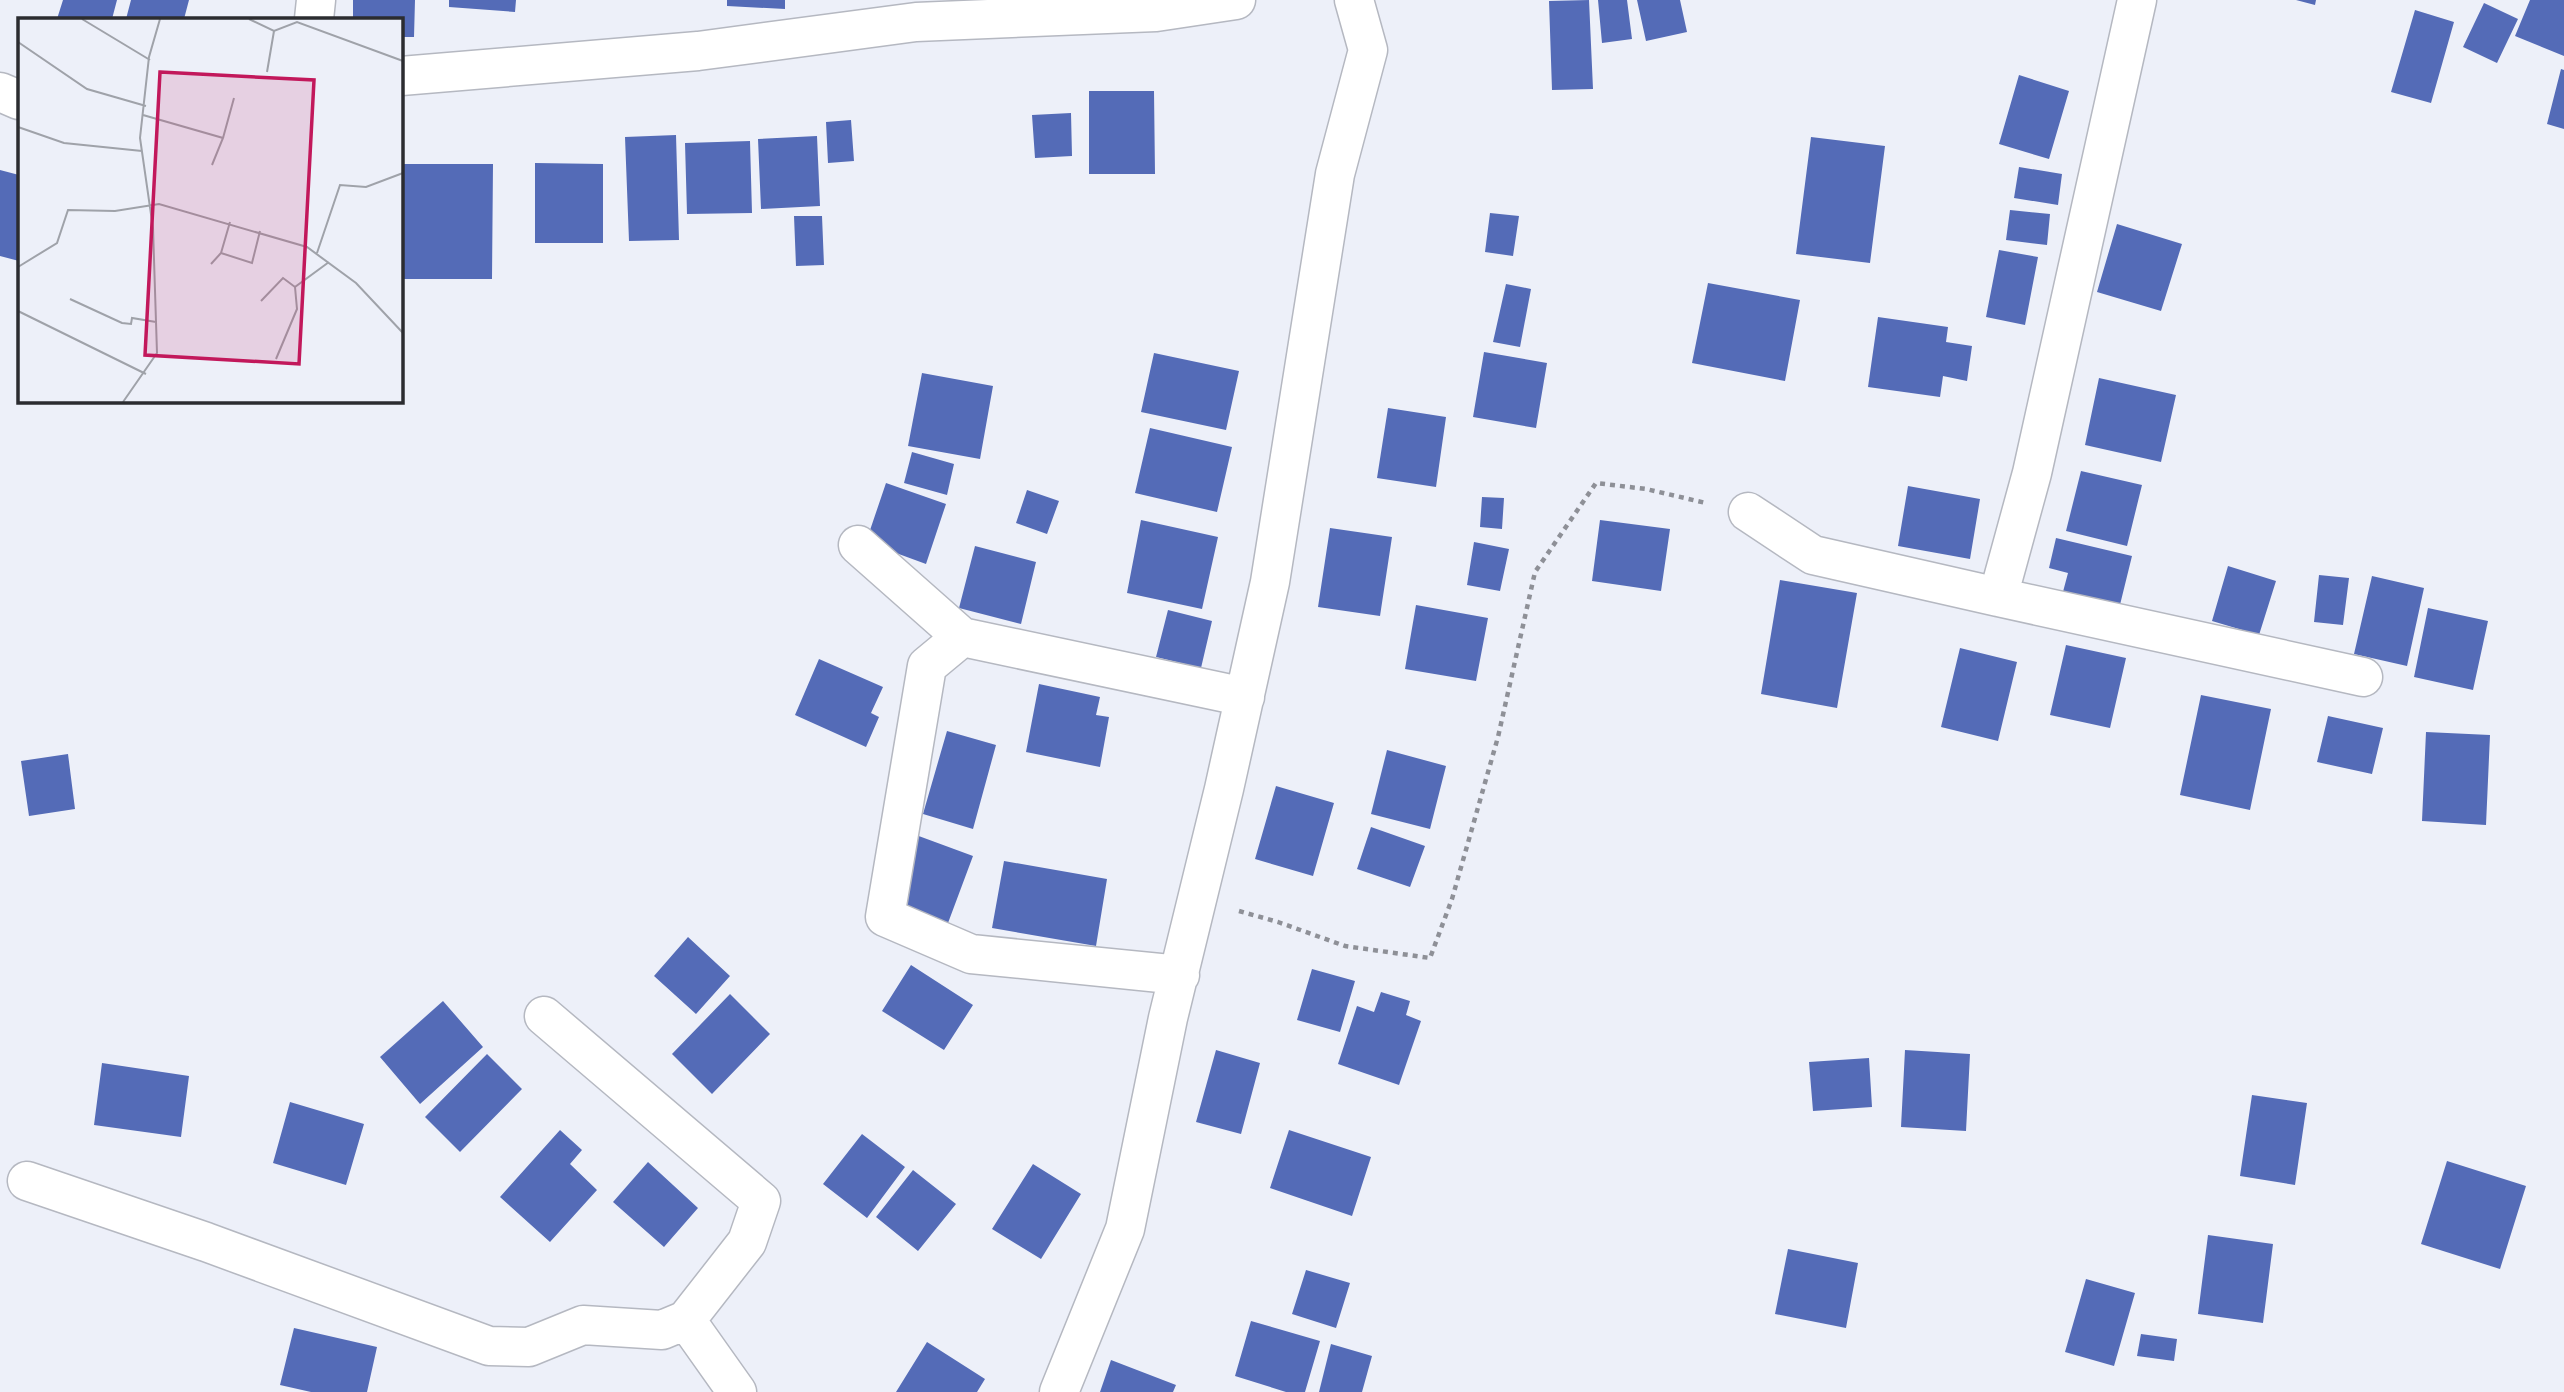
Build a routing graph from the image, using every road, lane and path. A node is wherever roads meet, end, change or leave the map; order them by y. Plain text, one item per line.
1 (316, 0) edge
2 (1236, 0) edge
3 (1354, 0) edge
4 (2137, 0) edge
5 (314, 18) edge
6 (402, 76) edge
7 (0, 92) edge
8 (18, 100) edge
9 (1748, 512) joint
10 (858, 545) dead end
11 (1998, 597) junction
12 (962, 637) junction
13 (2363, 677) dead end
14 (1245, 697) junction
15 (1197, 900) junction
16 (1180, 975) junction
17 (544, 1016) dead end
18 (27, 1181) dead end
19 (686, 1320) junction
20 (737, 1392) edge
21 (1059, 1392) edge

1 - 5 street
2 - 6 street
3 - 14 street
4 - 11 street
7 - 8 street
9 - 11 street
9 - 15 path
10 - 12 street
11 - 13 street
12 - 14 street
12 - 16 street
14 - 15 street
15 - 16 street
16 - 21 street
17 - 19 street
18 - 19 street
19 - 20 street

